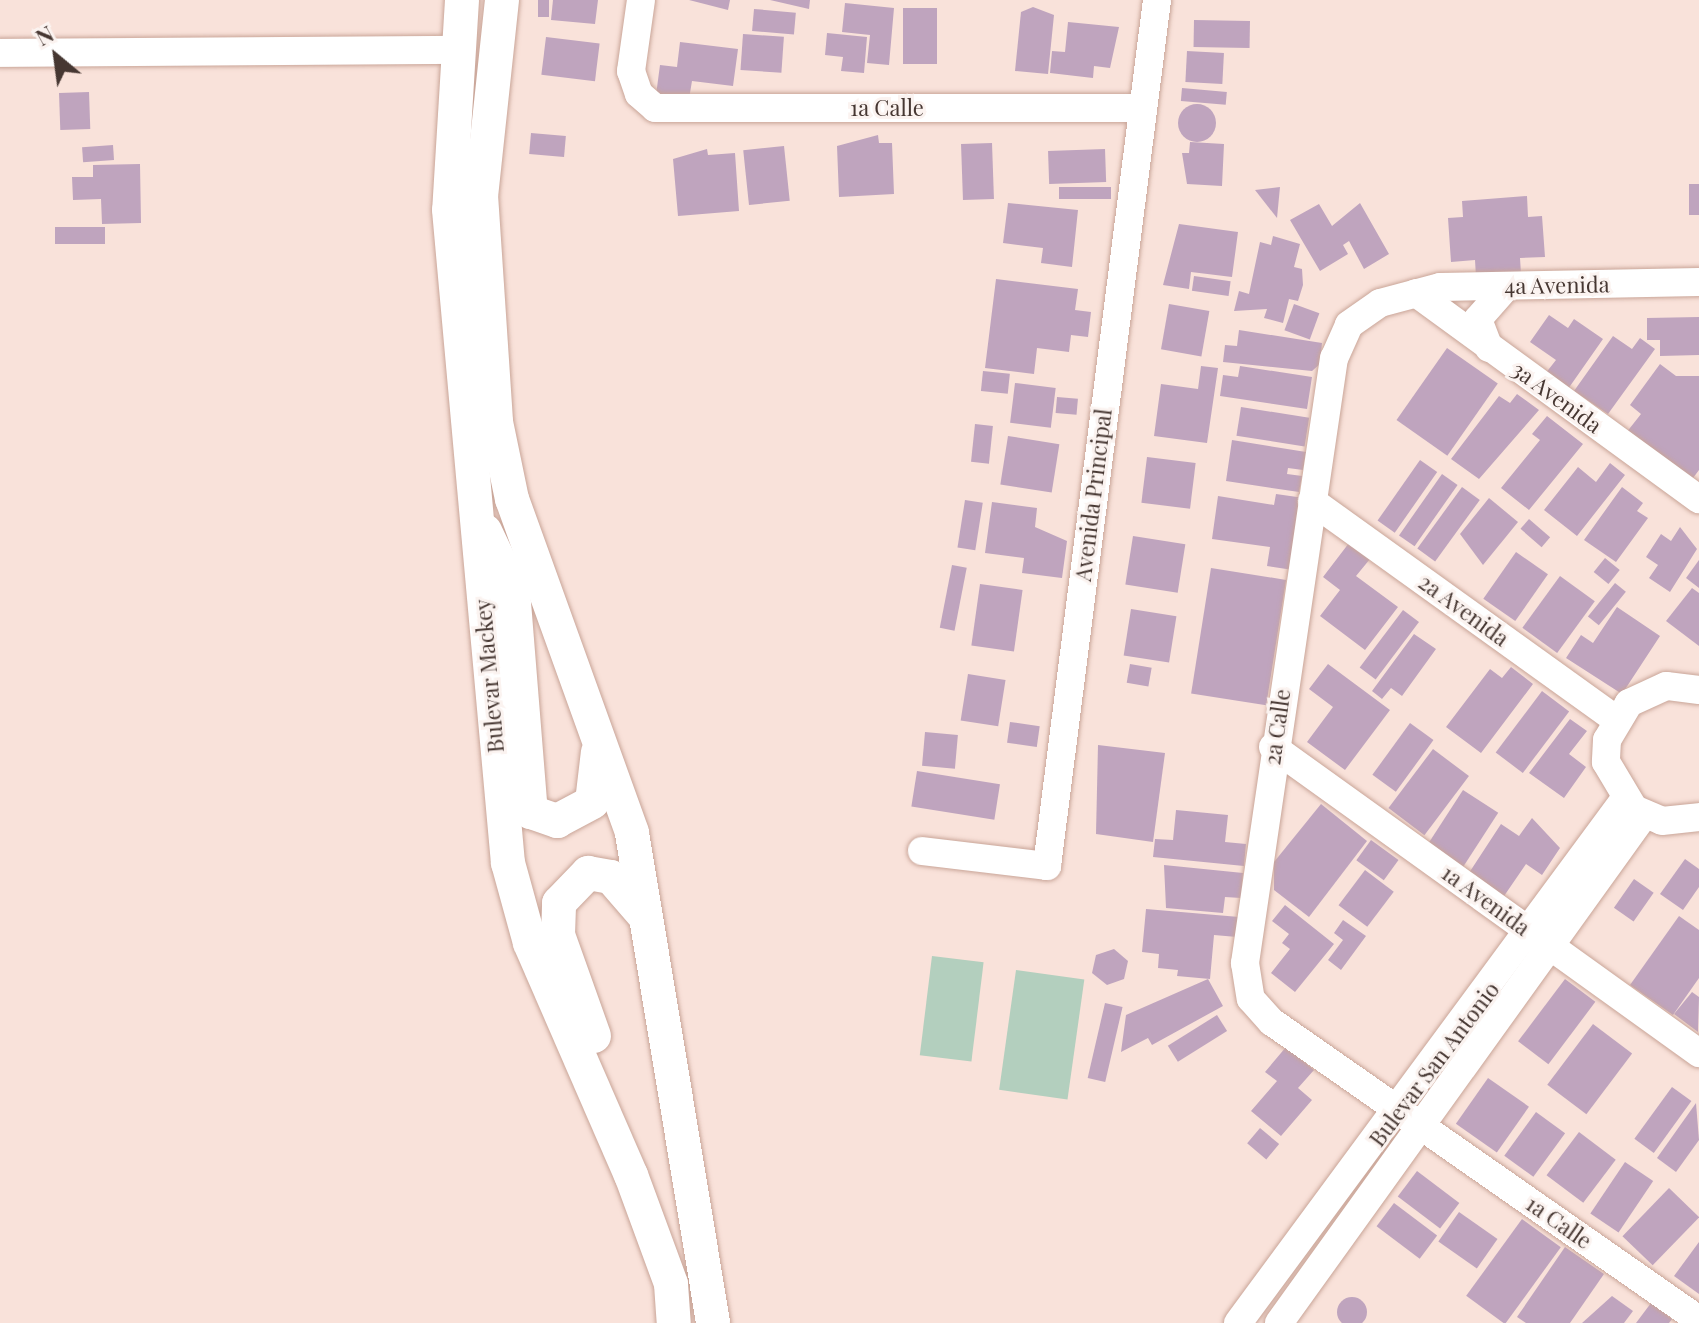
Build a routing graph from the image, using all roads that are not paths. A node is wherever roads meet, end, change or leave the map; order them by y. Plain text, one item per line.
1 (462, 0) edge
2 (502, 0) edge
3 (641, 0) edge
4 (1157, 0) edge
5 (455, 50) junction
6 (0, 53) edge
7 (1142, 108) junction
8 (1699, 282) edge
9 (1507, 286) junction
10 (1416, 293) junction
11 (1489, 348) junction
12 (1699, 499) edge
13 (1312, 501) junction
14 (480, 520) junction
15 (1698, 689) edge
16 (1615, 719) junction
17 (1273, 747) junction
18 (598, 748) junction
19 (1634, 808) junction
20 (1699, 817) edge
21 (922, 851) dead end
22 (643, 914) junction
23 (1540, 939) junction
24 (1699, 1053) edge
25 (590, 1072) junction
26 (1410, 1117) junction
27 (1699, 1320) edge
28 (674, 1323) edge
29 (713, 1323) edge
30 (1238, 1323) edge
31 (1279, 1323) edge

1 - 5 main road, Bulevar Mackey
2 - 18 main road
3 - 7 street, 1a Calle
4 - 7 street, Avenida Principal
5 - 6 street
5 - 14 main road, Bulevar Mackey
7 - 21 street, Avenida Principal
8 - 9 street, 4a Avenida
9 - 10 street, 4a Avenida
9 - 11 street
10 - 11 street, 3a Avenida
10 - 13 street, 2a Calle
11 - 12 street, 3a Avenida
13 - 16 street, 2a Avenida
13 - 17 street, 2a Calle
14 - 18 main road
14 - 25 main road, Bulevar Mackey
15 - 16 street
16 - 19 street
17 - 23 street, 1a Avenida
17 - 26 street, 2a Calle
18 - 22 main road
19 - 20 street
19 - 23 street, Bulevar San Antonio
22 - 25 main road
22 - 29 main road
23 - 24 street, 1a Avenida
23 - 26 street, Bulevar San Antonio
25 - 28 main road, Bulevar Mackey
26 - 27 street, 1a Calle
26 - 30 street, Bulevar San Antonio
26 - 31 street, Bulevar San Antonio

